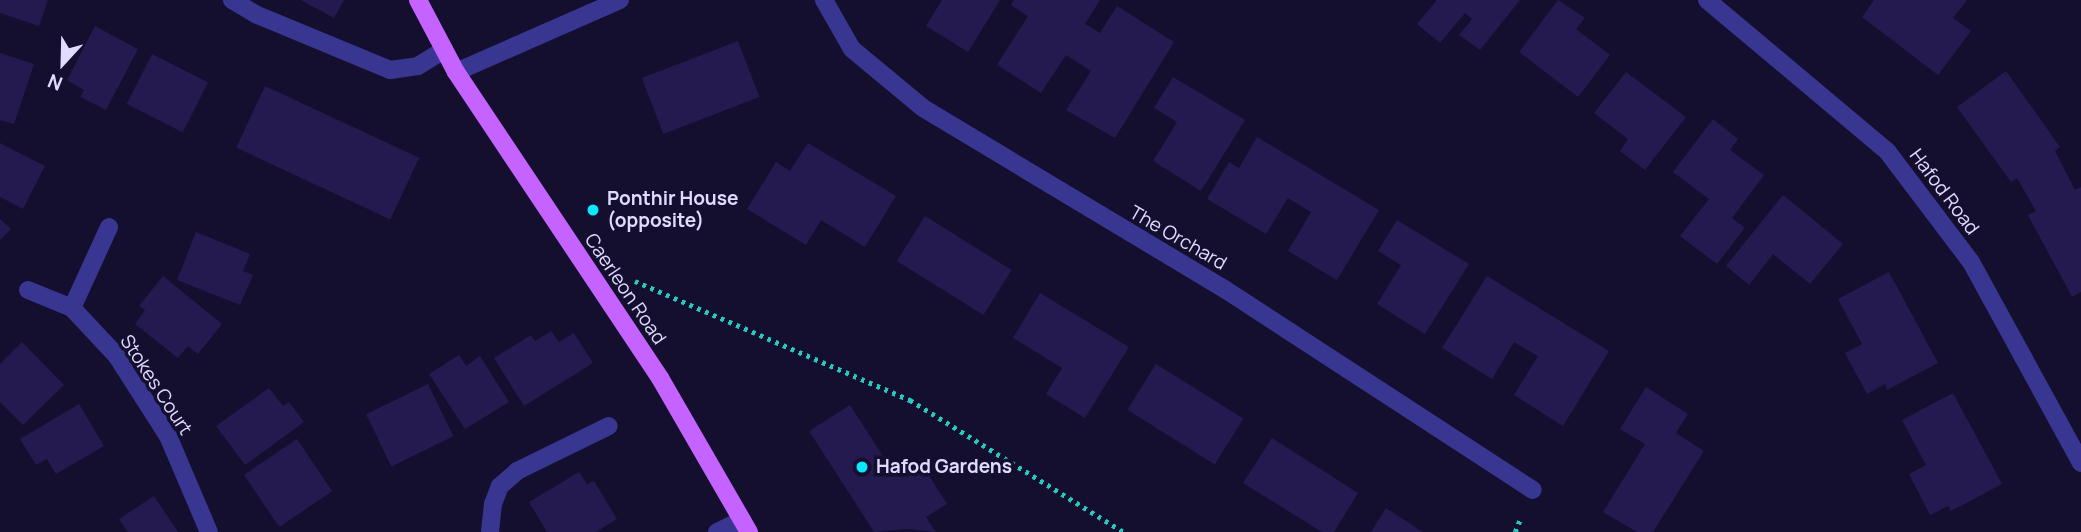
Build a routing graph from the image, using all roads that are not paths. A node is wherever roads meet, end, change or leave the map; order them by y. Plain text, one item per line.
1 (232, 0) edge
2 (418, 0) edge
3 (620, 0) edge
4 (824, 0) edge
5 (1707, 0) edge
6 (444, 50) junction
7 (456, 72) junction
8 (109, 227) dead end
9 (28, 290) dead end
10 (72, 308) junction
11 (609, 426) dead end
12 (2081, 464) edge
13 (1533, 490) dead end
14 (746, 526) edge
15 (209, 532) edge
16 (490, 532) edge
17 (717, 532) edge

1 - 6 street
2 - 6 main road, Caerleon Road
3 - 7 street
4 - 13 street, The Orchard
5 - 12 street, Hafod Road
6 - 7 main road, Caerleon Road
7 - 14 main road, Caerleon Road
8 - 10 street
9 - 10 street, Stokes Court
10 - 15 street, Stokes Court
11 - 16 street
14 - 17 street

